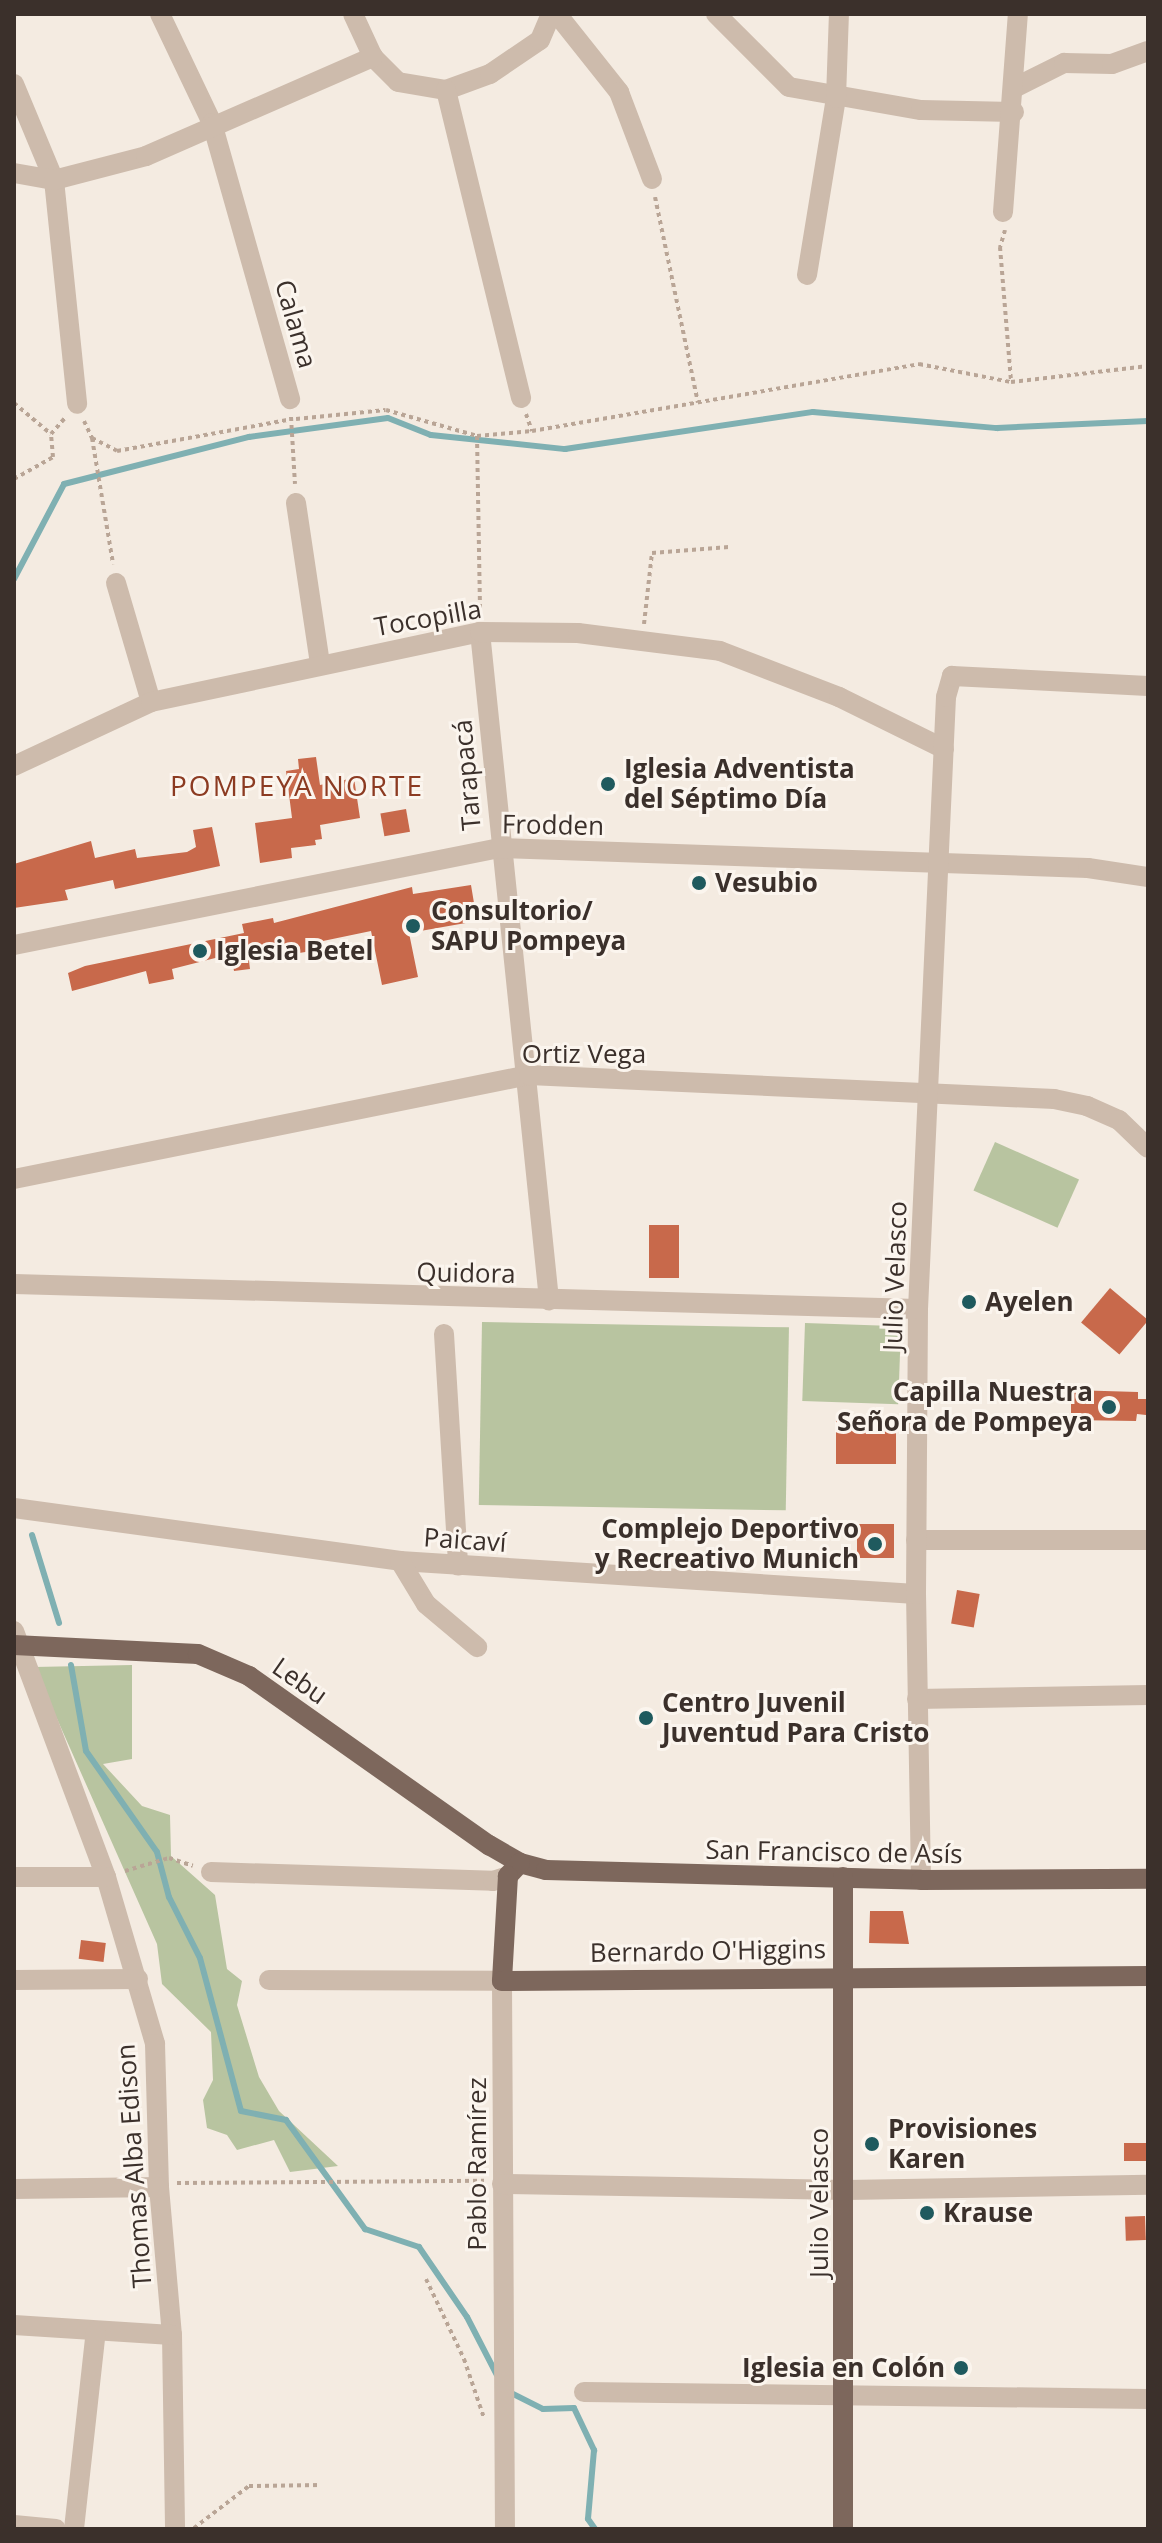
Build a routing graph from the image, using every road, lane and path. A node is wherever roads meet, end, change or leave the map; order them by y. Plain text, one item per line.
1 (160, 14) edge
2 (353, 14) edge
3 (554, 14) edge
4 (716, 14) edge
5 (839, 14) edge
6 (1018, 14) edge
7 (1148, 51) edge
8 (373, 57) junction
9 (14, 84) edge
10 (1016, 87) junction
11 (446, 90) junction
12 (836, 98) junction
13 (1014, 112) junction
14 (212, 123) junction
15 (14, 173) edge
16 (652, 179) joint
17 (54, 180) junction
18 (1005, 218) joint
19 (807, 275) dead end
20 (1148, 366) edge
21 (1011, 382) junction
22 (521, 398) dead end
23 (14, 403) edge
24 (698, 403) junction
25 (77, 404) joint
26 (290, 409) junction
27 (51, 434) junction
28 (477, 436) junction
29 (14, 479) edge
30 (296, 503) joint
31 (729, 547) dead end
32 (116, 583) joint
33 (480, 632) junction
34 (642, 639) junction
35 (320, 664) junction
36 (1148, 686) edge
37 (151, 702) junction
38 (944, 749) junction
39 (14, 766) edge
40 (499, 848) junction
41 (938, 862) junction
42 (1148, 877) edge
43 (14, 945) edge
44 (529, 1075) junction
45 (931, 1091) junction
46 (1148, 1148) edge
47 (14, 1179) edge
48 (14, 1284) edge
49 (549, 1300) junction
50 (918, 1309) junction
51 (444, 1334) dead end
52 (14, 1508) edge
53 (916, 1540) junction
54 (1148, 1540) edge
55 (400, 1561) junction
56 (458, 1566) junction
57 (916, 1594) junction
58 (15, 1640) edge
59 (477, 1647) dead end
60 (1148, 1695) edge
61 (917, 1699) junction
62 (514, 1869) junction
63 (211, 1872) joint
64 (14, 1877) edge
65 (106, 1877) junction
66 (843, 1877) junction
67 (1148, 1879) edge
68 (921, 1880) junction
69 (844, 1975) junction
70 (1148, 1976) edge
71 (138, 1979) junction
72 (14, 1980) edge
73 (269, 1980) dead end
74 (502, 1981) junction
75 (465, 2178) dead end
76 (502, 2184) junction
77 (1148, 2185) edge
78 (159, 2187) junction
79 (14, 2189) edge
80 (847, 2190) junction
81 (426, 2279) dead end
82 (14, 2325) edge
83 (96, 2331) junction
84 (172, 2335) junction
85 (584, 2392) dead end
86 (843, 2399) junction
87 (1148, 2399) edge
88 (487, 2428) dead end
89 (321, 2485) dead end
90 (14, 2525) edge
91 (56, 2529) edge
92 (74, 2529) edge
93 (175, 2529) edge
94 (192, 2529) edge
95 (505, 2529) edge
96 (843, 2529) edge

1 - 14 street, Calama
2 - 8 street
3 - 11 street
3 - 16 street
4 - 12 street
5 - 12 street
6 - 10 street
7 - 10 street
8 - 11 street
8 - 14 street
9 - 17 street
10 - 13 street
11 - 22 street
12 - 13 street
12 - 19 street
13 - 18 street
14 - 17 street
14 - 26 street, Calama
15 - 17 street
16 - 24 path
17 - 25 street
18 - 21 path
20 - 21 path
21 - 24 path
23 - 27 path
24 - 28 path
25 - 27 path
26 - 28 path
26 - 30 path
26 - 32 path
27 - 29 path
28 - 33 path
30 - 35 street
31 - 34 path
32 - 37 street
33 - 34 street, Tocopilla
33 - 35 street, Tocopilla
33 - 40 street, Tarapacá
34 - 38 street, Tocopilla
35 - 37 street, Tocopilla
36 - 38 street, Julio Velasco
37 - 39 street, Tocopilla
38 - 41 street, Julio Velasco
40 - 41 street, Frodden
40 - 43 street, Frodden
40 - 44 street, Tarapacá
41 - 42 street, Frodden
41 - 45 street, Julio Velasco
44 - 45 street, Ortiz Vega
44 - 47 street, Ortiz Vega
44 - 49 street, Tarapacá
45 - 46 street, Ortiz Vega
45 - 50 street, Julio Velasco
48 - 49 street, Quidora
49 - 50 street, Quidora
50 - 53 street, Julio Velasco
51 - 56 street
52 - 55 street, Paicaví
53 - 54 street
53 - 57 street, Julio Velasco
55 - 56 street, Paicaví
55 - 59 street
56 - 57 street, Paicaví
57 - 61 street, Julio Velasco
58 - 62 main road, Lebu
58 - 65 street, Thomas Alba Edison
60 - 61 street
61 - 68 street, Julio Velasco
62 - 63 street, San Francisco de Asís
62 - 66 main road, San Francisco de Asís
62 - 74 main road, Pablo Ramírez
63 - 65 path
64 - 65 street
65 - 71 street, Thomas Alba Edison
66 - 68 main road, San Francisco de Asís
66 - 69 main road, Julio Velasco
67 - 68 main road, San Francisco de Asís
69 - 70 main road, Bernardo O'Higgins
69 - 74 main road, Bernardo O'Higgins
69 - 80 main road, Julio Velasco
71 - 72 street
71 - 78 street, Thomas Alba Edison
73 - 74 street, Bernardo O'Higgins
74 - 76 street, Pablo Ramírez
75 - 78 path
76 - 80 street
76 - 95 street, Pablo Ramírez
77 - 80 street
78 - 79 street
78 - 84 street, Thomas Alba Edison
80 - 86 main road, Julio Velasco
81 - 88 path
82 - 83 street
83 - 84 street
83 - 92 street
84 - 93 street, Thomas Alba Edison
85 - 86 street
86 - 87 street
86 - 96 main road, Julio Velasco
89 - 94 path
90 - 91 street

